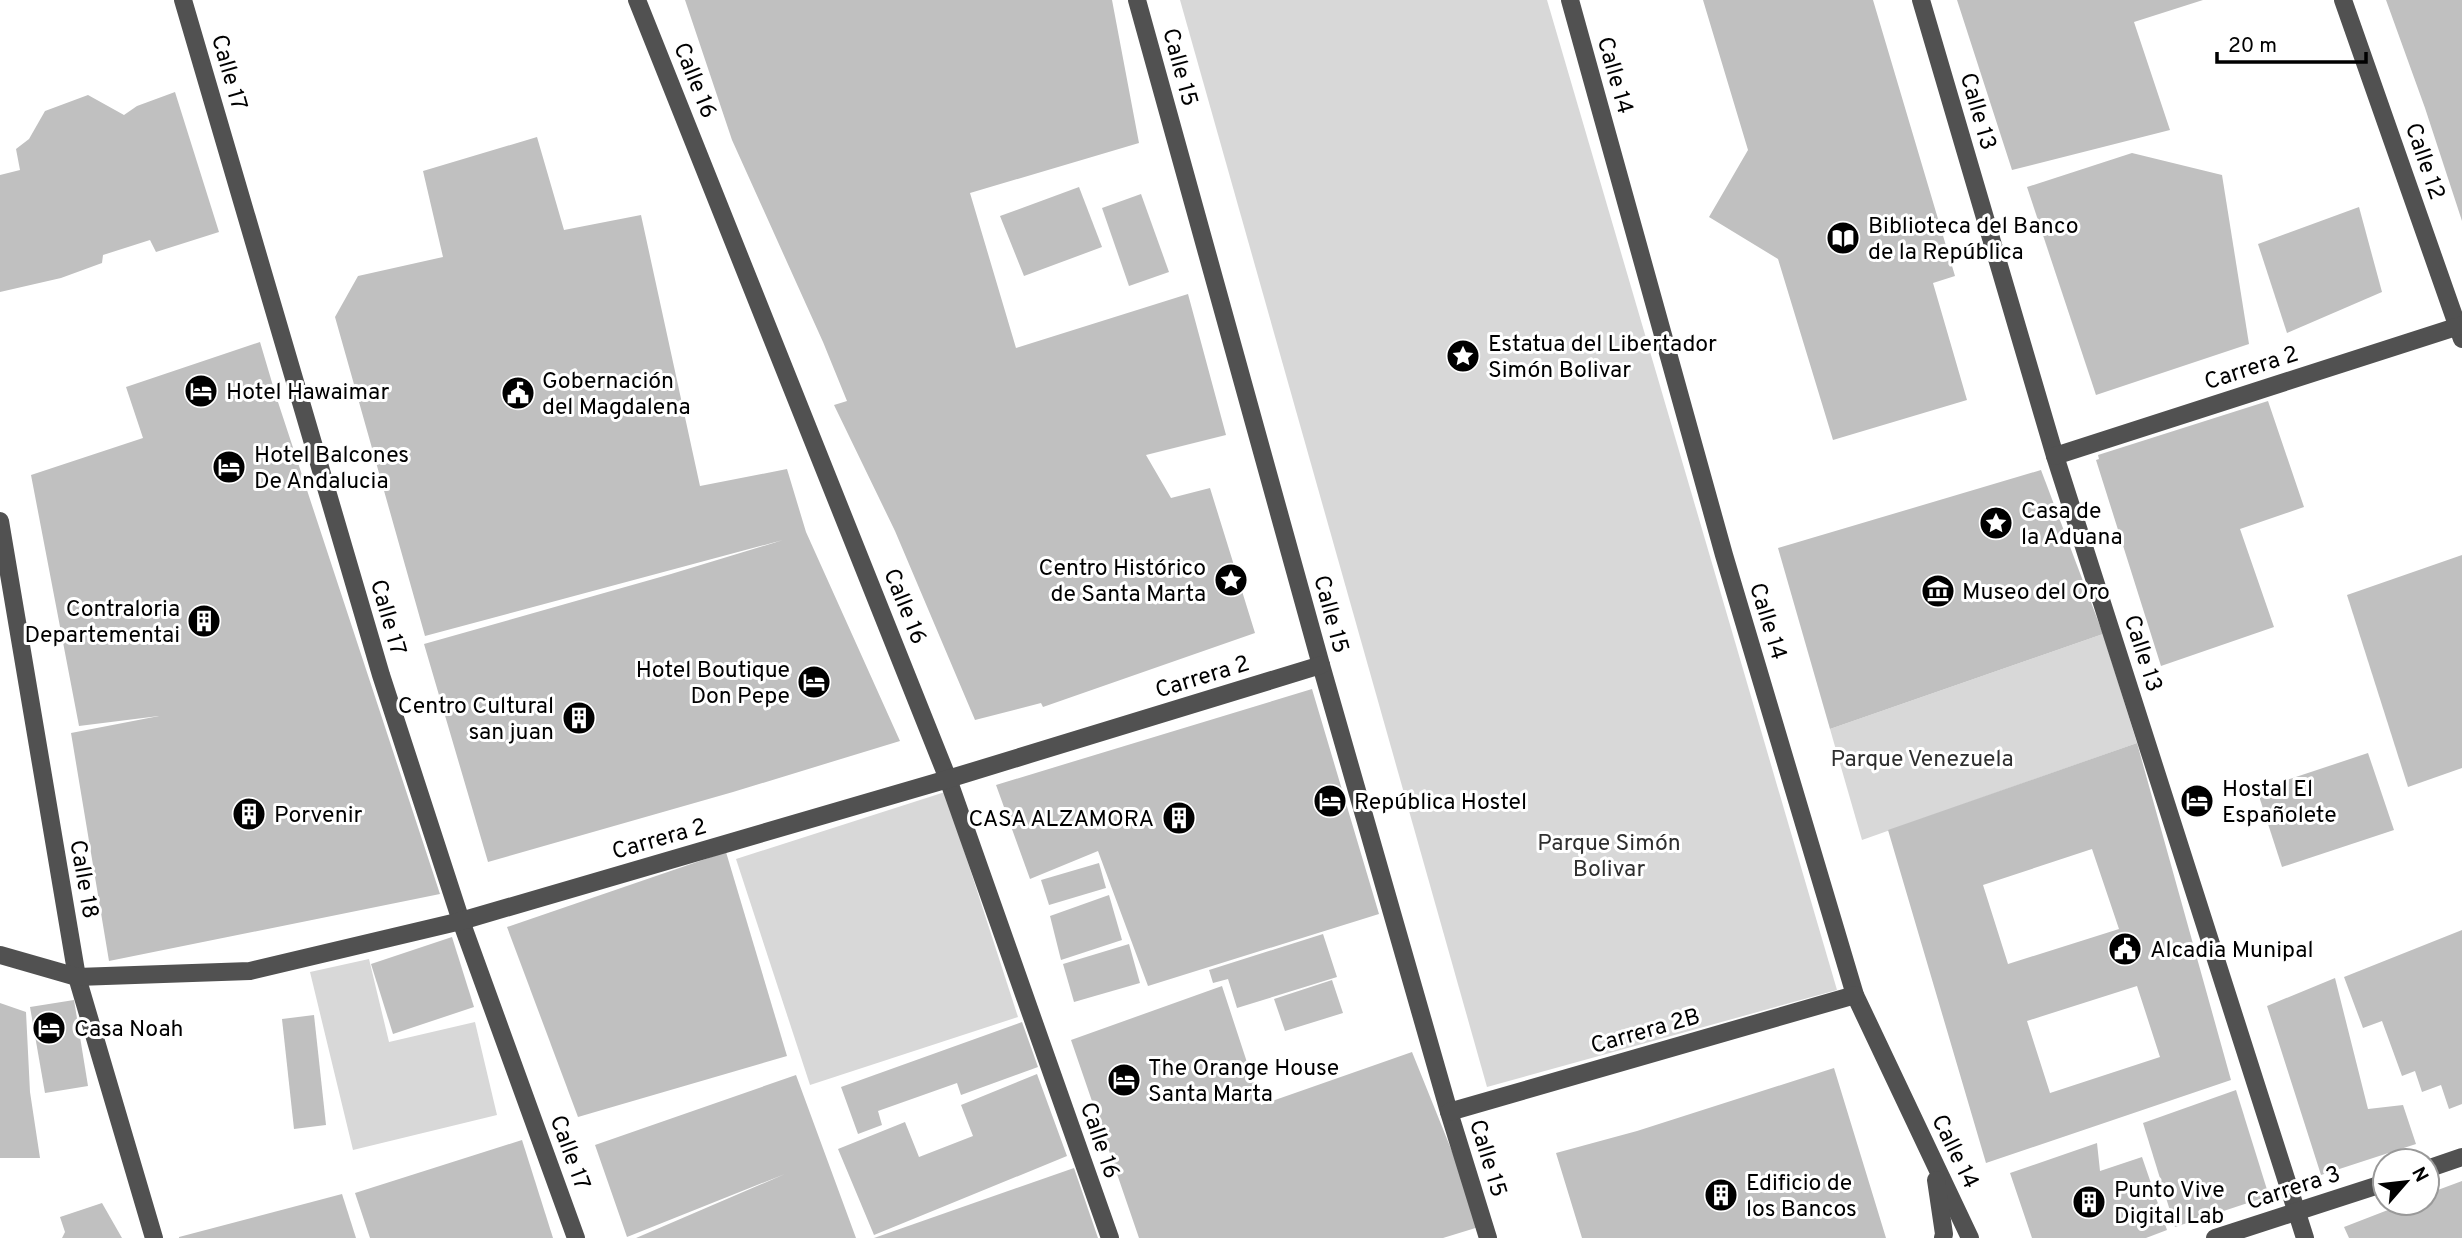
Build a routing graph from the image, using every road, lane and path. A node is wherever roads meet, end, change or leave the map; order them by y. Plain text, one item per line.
1 (183, 0) edge
2 (637, 0) edge
3 (1137, 0) edge
4 (1570, 0) edge
5 (1921, 0) edge
6 (2343, 0) edge
7 (2461, 330) edge
8 (2055, 456) junction
9 (0, 521) edge
10 (1321, 665) junction
11 (948, 779) junction
12 (461, 921) junction
13 (0, 955) edge
14 (77, 977) junction
15 (1856, 995) junction
16 (1449, 1112) junction
17 (2462, 1157) edge
18 (1934, 1164) junction
19 (2441, 1164) edge
20 (2371, 1188) edge
21 (2297, 1212) junction
22 (154, 1238) edge
23 (576, 1238) edge
24 (1110, 1238) edge
25 (1488, 1238) edge
26 (1942, 1238) edge
27 (1970, 1238) edge
28 (2215, 1238) edge
29 (2305, 1238) edge

1 - 12 street, Calle 17
2 - 11 street, Calle 16
3 - 10 street, Calle 15
4 - 15 street, Calle 14
5 - 8 street, Calle 13
6 - 7 street, Calle 12
7 - 8 street, Carrera 2
8 - 21 street, Calle 13
9 - 14 street, Calle 18
10 - 11 street, Carrera 2
10 - 16 street, Calle 15
11 - 12 street, Carrera 2
11 - 24 street, Calle 16
12 - 14 street, Carrera 2
12 - 23 street, Calle 17
13 - 14 street, Carrera 2
14 - 22 street, Calle 18
15 - 16 street, Carrera 2B
15 - 18 street, Calle 14
16 - 25 street, Calle 15
17 - 19 street
18 - 26 street
18 - 27 street, Calle 14
20 - 21 street, Carrera 3
21 - 28 street, Carrera 3
21 - 29 street, Calle 13

